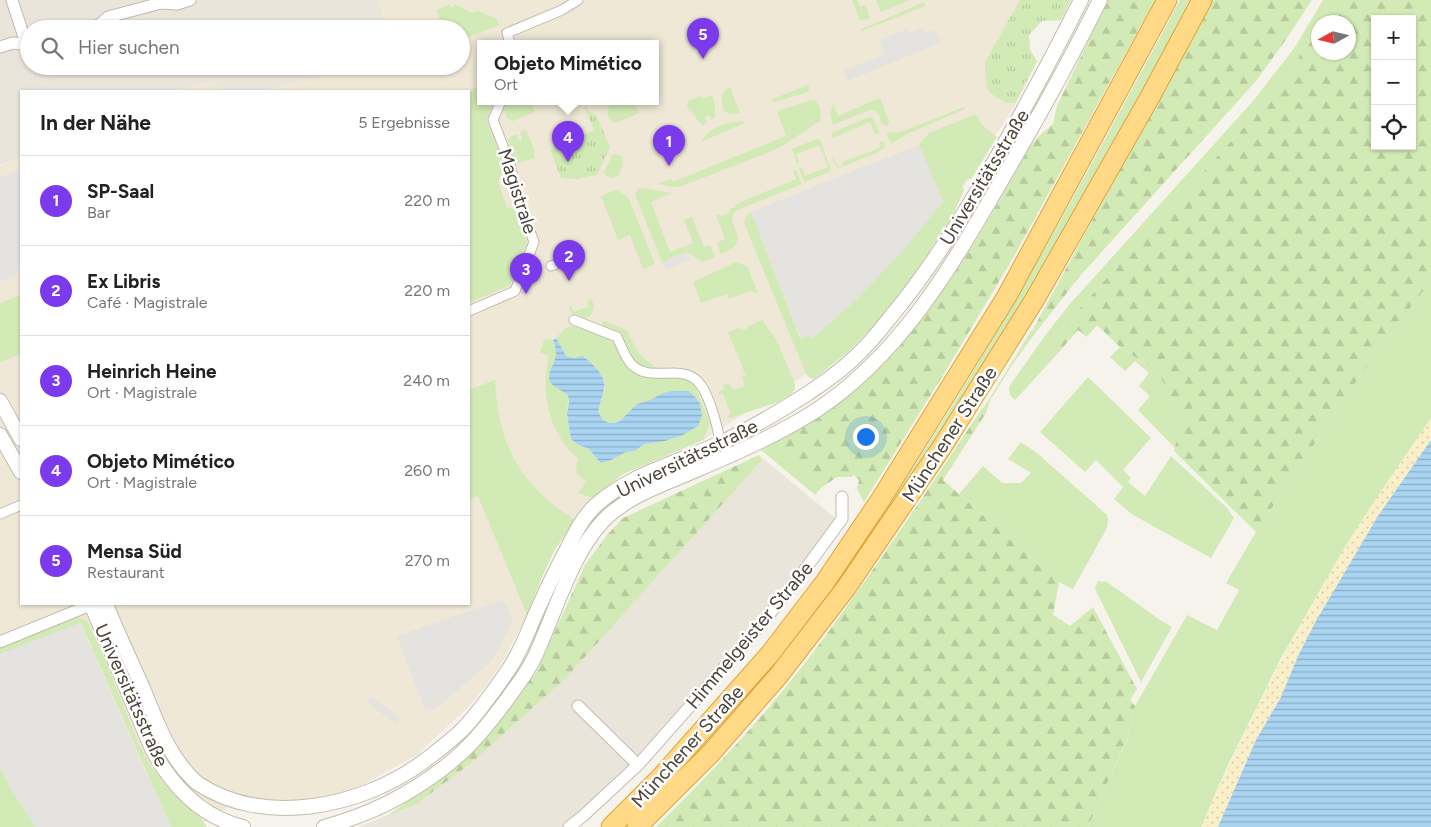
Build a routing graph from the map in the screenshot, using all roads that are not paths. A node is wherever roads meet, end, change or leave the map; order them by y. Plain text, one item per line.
1 (12, 0) edge
2 (190, 0) edge
3 (578, 0) edge
4 (1081, 0) edge
5 (1100, 0) edge
6 (1167, 0) edge
7 (1202, 0) edge
8 (105, 20) edge
9 (20, 23) edge
10 (509, 40) edge
11 (20, 43) edge
12 (0, 47) edge
13 (499, 105) edge
14 (470, 310) edge
15 (574, 320) dead end
16 (0, 401) edge
17 (0, 435) edge
18 (20, 437) edge
19 (720, 443) junction
20 (20, 470) edge
21 (842, 497) dead end
22 (20, 505) edge
23 (0, 514) edge
24 (90, 605) edge
25 (92, 605) edge
26 (106, 605) edge
27 (0, 642) edge
28 (578, 706) dead end
29 (155, 720) junction
30 (143, 727) junction
31 (638, 764) junction
32 (231, 805) junction
33 (222, 824) edge
34 (244, 827) edge
35 (324, 827) edge
36 (569, 827) edge
37 (611, 827) edge
38 (637, 827) edge

1 - 9 street
2 - 8 street
3 - 10 street
4 - 19 street, Universitätsstraße
5 - 35 street, Universitätsstraße
6 - 37 highway, Münchener Straße
7 - 38 highway, Münchener Straße
11 - 12 street
13 - 14 street, Magistrale
15 - 19 street
16 - 18 street
17 - 20 street
19 - 32 street, Universitätsstraße
21 - 31 street, Himmelgeister Straße
22 - 23 street
24 - 27 street
25 - 30 street, Universitätsstraße
26 - 29 street, Universitätsstraße
28 - 31 street
29 - 30 street
29 - 32 street, Universitätsstraße
30 - 33 street, Universitätsstraße
31 - 36 street, Himmelgeister Straße
32 - 33 street
33 - 34 street, Universitätsstraße

